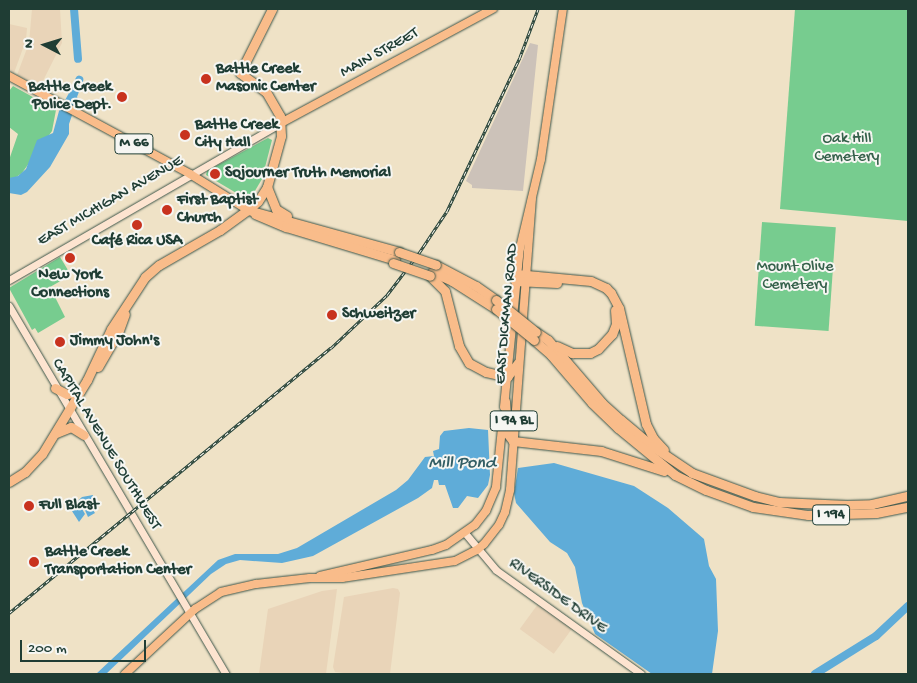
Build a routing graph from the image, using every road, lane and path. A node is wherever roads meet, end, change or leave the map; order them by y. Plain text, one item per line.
1 (272, 9) edge
2 (493, 9) edge
3 (563, 9) edge
4 (9, 76) edge
5 (281, 123) junction
6 (190, 174) junction
7 (267, 187) junction
8 (248, 210) junction
9 (296, 222) junction
10 (329, 236) junction
11 (354, 244) junction
12 (393, 258) junction
13 (432, 271) junction
14 (520, 278) junction
15 (9, 280) edge
16 (9, 306) edge
17 (535, 336) junction
18 (548, 340) junction
19 (518, 363) junction
20 (506, 377) junction
21 (55, 388) junction
22 (80, 391) junction
23 (505, 401) junction
24 (69, 411) junction
25 (55, 434) junction
26 (84, 436) junction
27 (513, 441) junction
28 (676, 463) junction
29 (675, 475) junction
30 (9, 482) edge
31 (908, 496) edge
32 (908, 507) edge
33 (465, 533) junction
34 (478, 550) junction
35 (310, 578) junction
36 (190, 614) junction
37 (125, 674) edge
38 (226, 674) edge
39 (641, 674) edge

1 - 5 highway
2 - 5 main road, MAIN STREET
3 - 14 main road, EAST DICKMAN ROAD / I 94 BL
4 - 6 main road, M 66
5 - 6 street, EAST MICHIGAN AVENUE
5 - 7 highway
6 - 8 main road, M 66
6 - 15 street, EAST MICHIGAN AVENUE
7 - 8 highway
7 - 9 highway
8 - 9 highway, I 194
8 - 10 highway, I 194
8 - 22 highway
9 - 10 highway, I 194
10 - 11 highway, I 194
11 - 12 highway, I 194
11 - 12 highway, I 194
12 - 13 highway, I 194, bridge
13 - 17 highway, I 194, bridge
13 - 20 highway
14 - 18 highway
14 - 19 main road, EAST DICKMAN ROAD / I 94 BL
14 - 20 main road, EAST DICKMAN ROAD / I 94 BL
14 - 28 highway
16 - 21 street, CAPITAL AVENUE SOUTHWEST
17 - 18 highway, I 194
17 - 29 highway, I 194
18 - 28 highway, I 194
19 - 20 highway
19 - 27 main road, EAST DICKMAN ROAD / I 94 BL
20 - 23 main road, EAST DICKMAN ROAD / I 94 BL
21 - 22 highway
21 - 24 street, CAPITAL AVENUE SOUTHWEST
22 - 24 highway
23 - 27 highway
23 - 33 main road, EAST DICKMAN ROAD / I 94 BL
24 - 25 highway
24 - 26 street, CAPITAL AVENUE SOUTHWEST
25 - 26 highway
25 - 30 highway
26 - 36 street, CAPITAL AVENUE SOUTHWEST
27 - 29 highway
27 - 34 main road, EAST DICKMAN ROAD / I 94 BL
28 - 31 highway, I 194
29 - 32 highway, I 194
33 - 34 street, RIVERSIDE DRIVE
33 - 35 main road, EAST DICKMAN ROAD / I 94 BL
34 - 35 main road, EAST DICKMAN ROAD / I 94 BL
34 - 39 street, RIVERSIDE DRIVE
35 - 36 main road, EAST DICKMAN ROAD / I 94 BL
36 - 37 main road, I 94 BL
36 - 38 street, CAPITAL AVENUE SOUTHWEST

